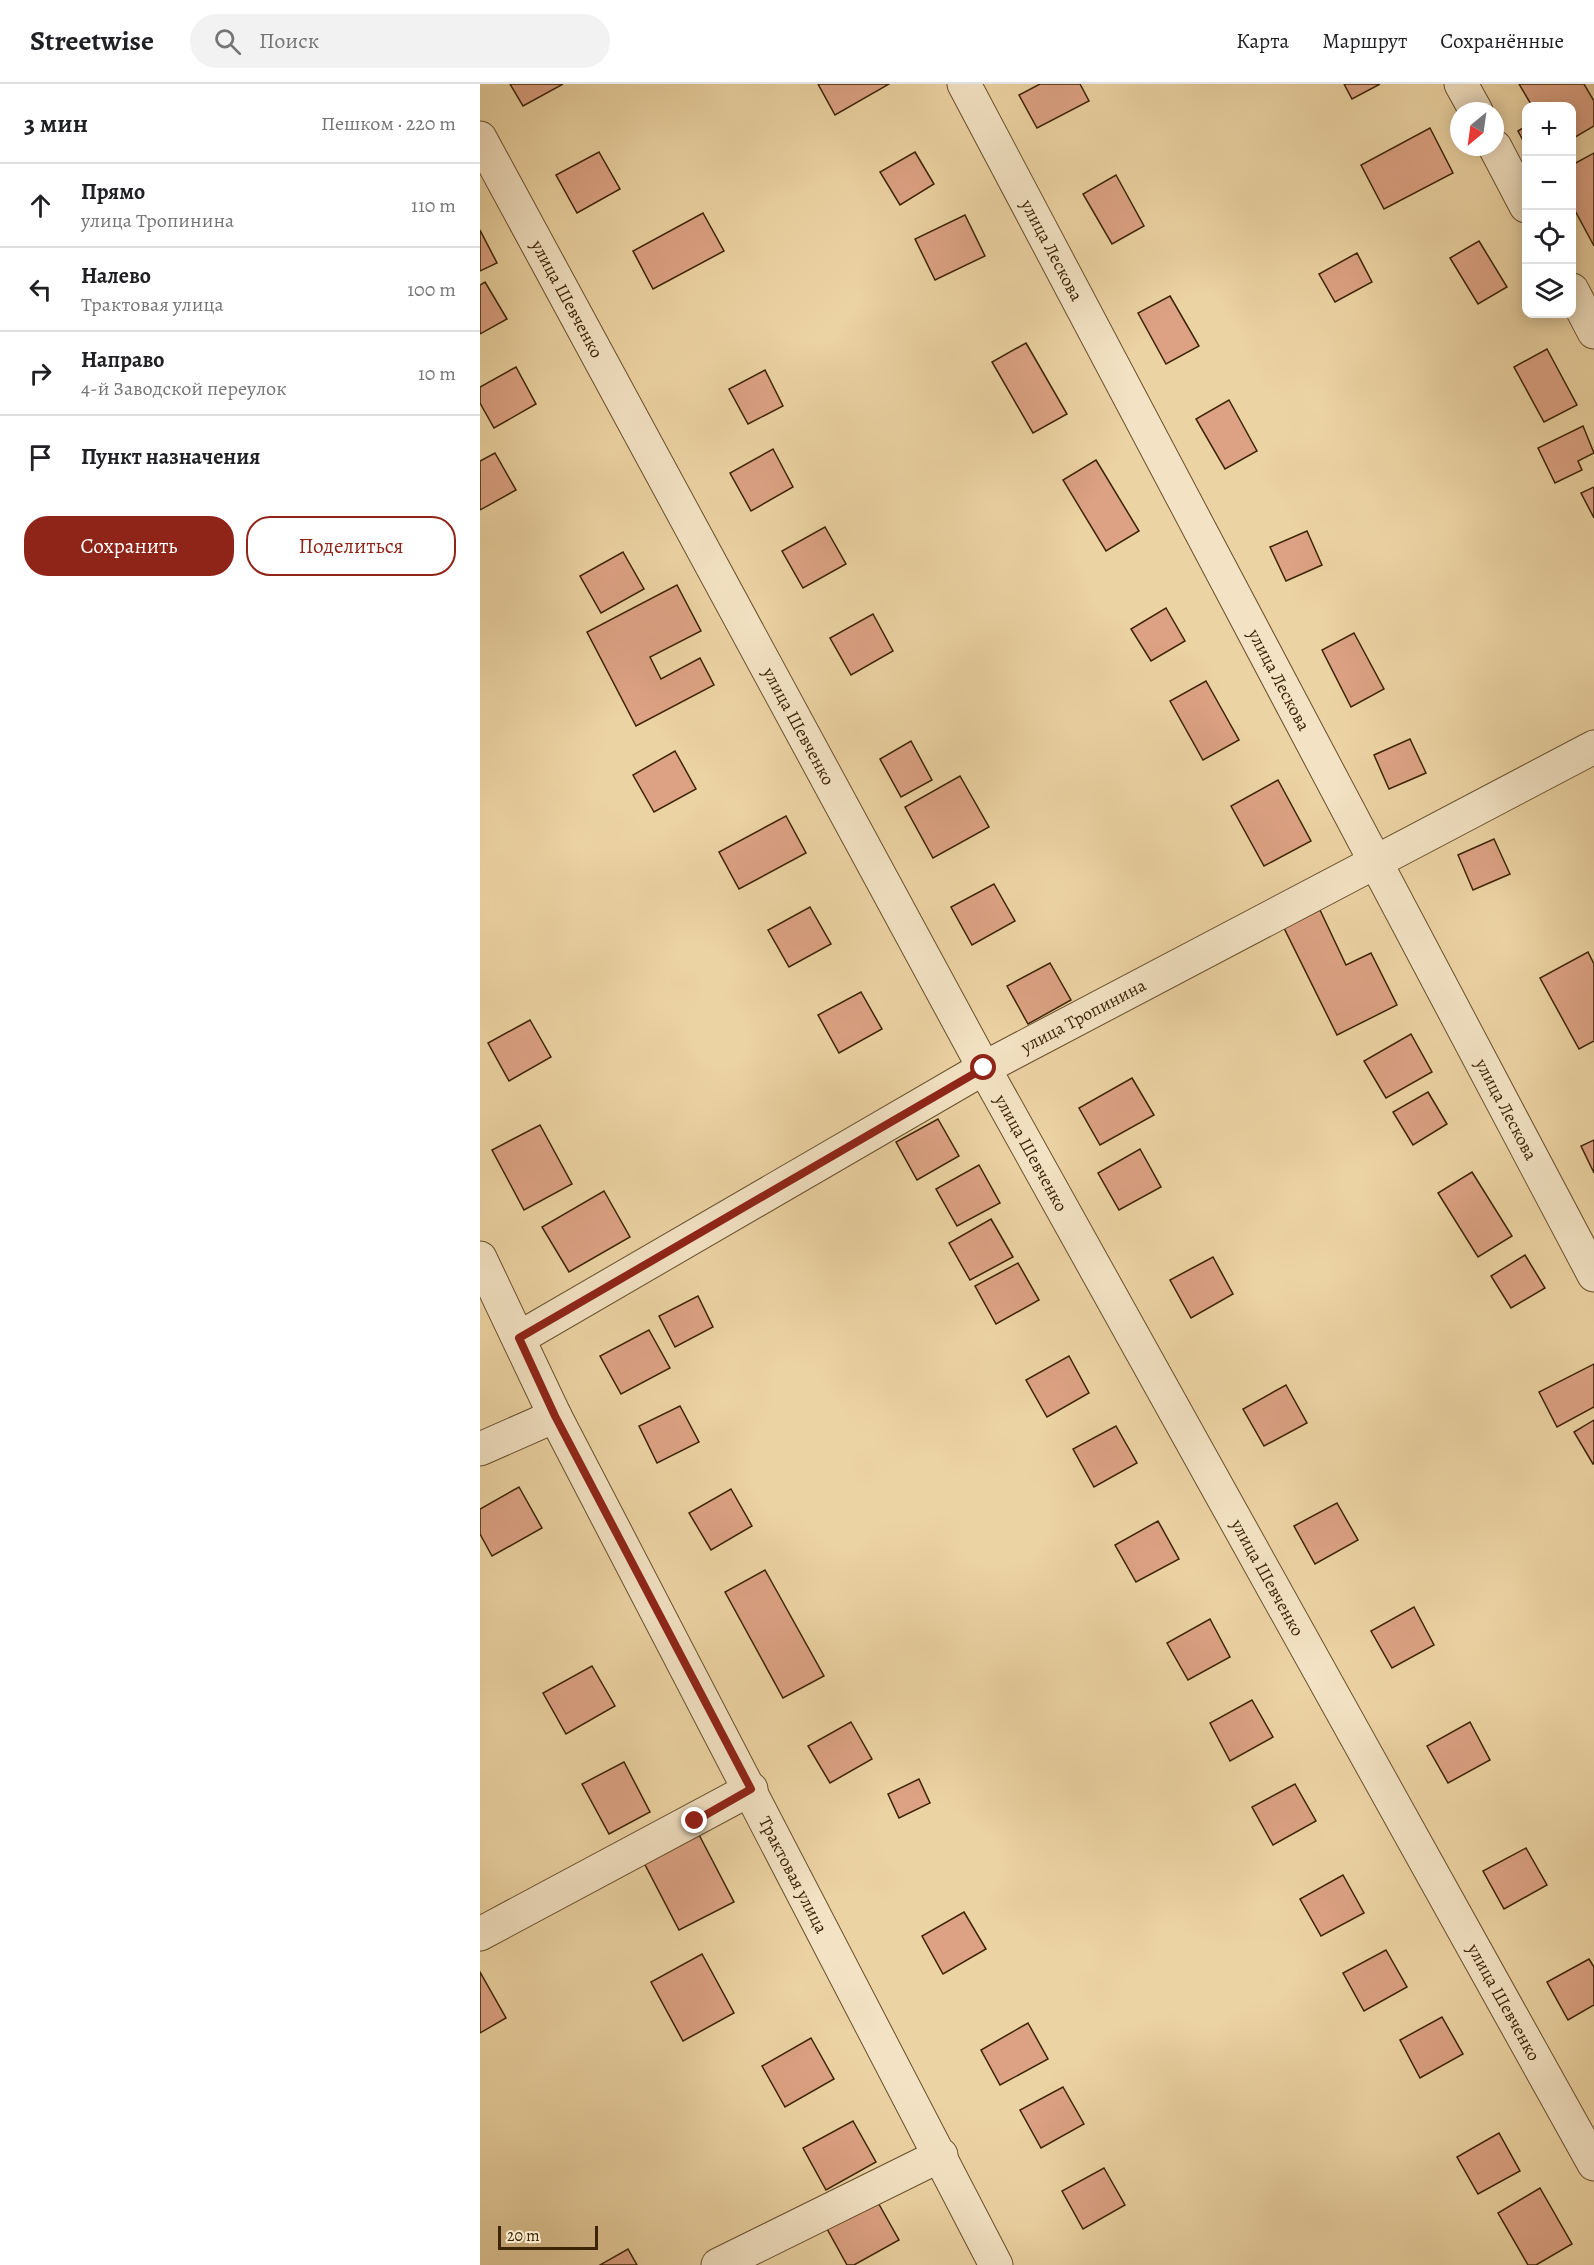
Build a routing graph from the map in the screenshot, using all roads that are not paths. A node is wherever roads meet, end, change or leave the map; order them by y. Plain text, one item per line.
1 (964, 84) edge
2 (1461, 84) edge
3 (1471, 102) edge
4 (480, 138) edge
5 (1500, 156) edge
6 (1522, 197) edge
7 (1576, 298) edge
8 (1594, 332) edge
9 (1594, 747) edge
10 (1374, 863) junction
11 (984, 1068) junction
12 (480, 1258) edge
13 (1594, 1275) edge
14 (519, 1338) junction
15 (555, 1416) junction
16 (480, 1449) edge
17 (751, 1789) junction
18 (480, 1934) edge
19 (941, 2155) junction
20 (1594, 2164) edge
21 (718, 2265) edge
22 (996, 2265) edge

1 - 10 street, улица Лескова
2 - 3 street
4 - 11 street, улица Шевченко
5 - 6 street
7 - 8 street
9 - 10 street, улица Тропинина
10 - 11 street, улица Тропинина
10 - 13 street, улица Лескова
11 - 14 street, улица Тропинина
11 - 20 street, улица Шевченко
12 - 14 street, Трактовая улица
14 - 15 street, Трактовая улица
15 - 16 street
15 - 17 street, Трактовая улица
17 - 18 street
17 - 19 street, Трактовая улица
19 - 21 street
19 - 22 street, Трактовая улица

